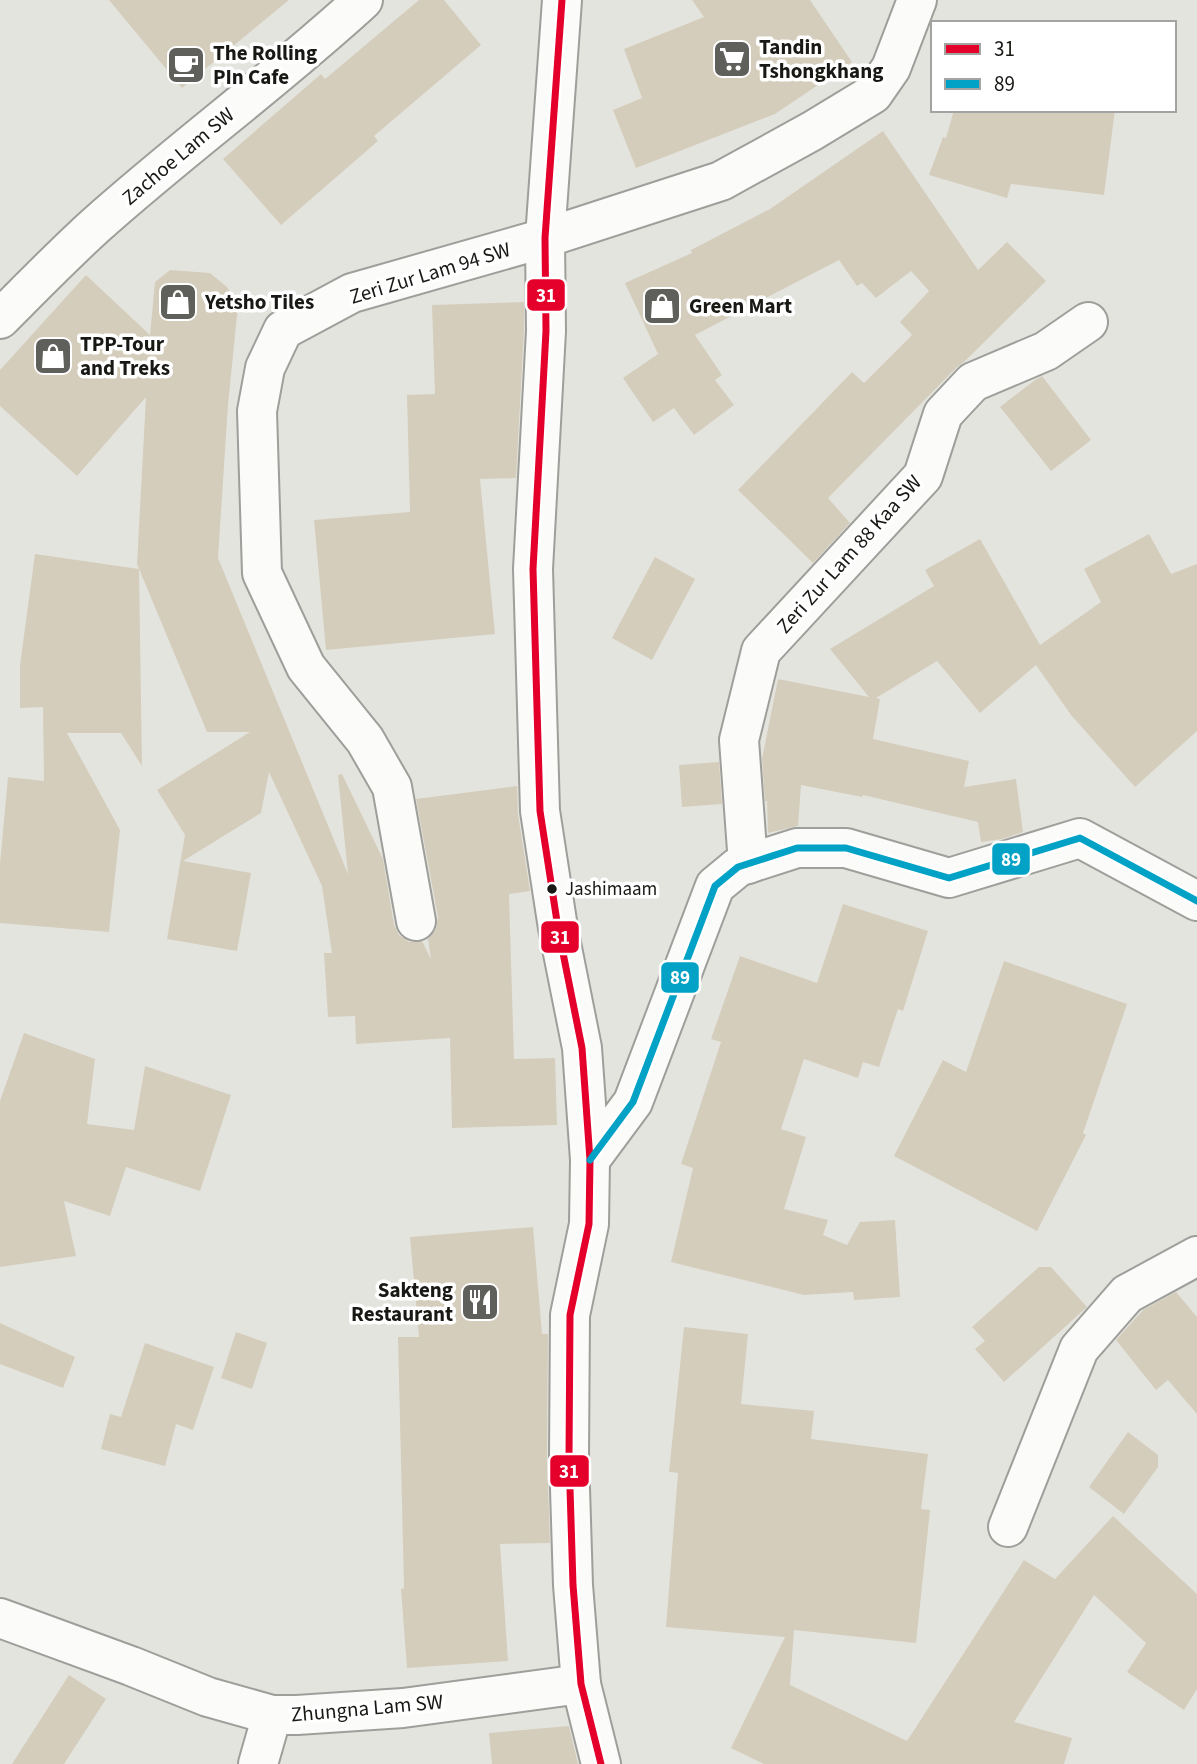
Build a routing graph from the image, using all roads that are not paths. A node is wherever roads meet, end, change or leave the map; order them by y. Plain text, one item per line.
1 (363, 0) edge
2 (562, 0) edge
3 (917, 0) edge
4 (545, 238) junction
5 (0, 319) edge
6 (1088, 322) dead end
7 (748, 864) junction
8 (1197, 901) edge
9 (416, 921) dead end
10 (590, 1160) junction
11 (1197, 1256) edge
12 (1008, 1528) dead end
13 (0, 1618) edge
14 (581, 1684) junction
15 (272, 1715) junction
16 (258, 1764) edge
17 (601, 1764) edge

1 - 5 street, Zachoe Lam SW
2 - 4 street
3 - 4 street, Zeri Zur Lam 94 SW
4 - 9 street, Zeri Zur Lam 94 SW
4 - 10 street
6 - 7 street, Zeri Zur Lam 88 Kaa SW
7 - 8 street
7 - 10 street
10 - 14 street
11 - 12 street
13 - 15 street, Zhungna Lam SW
14 - 15 street, Zhungna Lam SW
14 - 17 street
15 - 16 street

